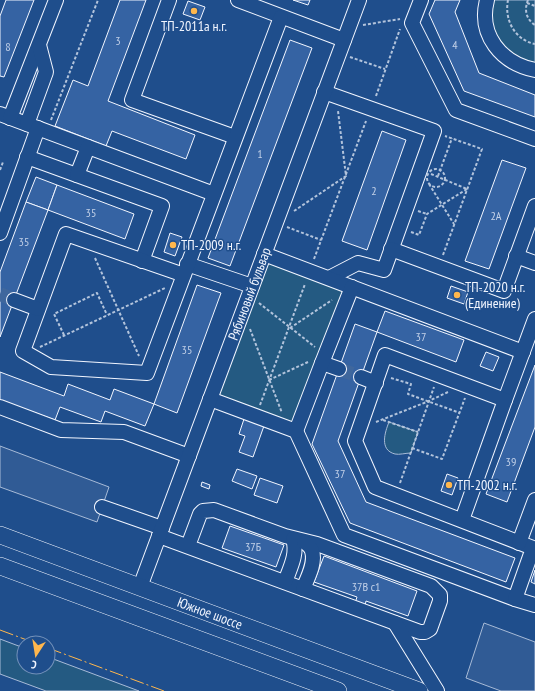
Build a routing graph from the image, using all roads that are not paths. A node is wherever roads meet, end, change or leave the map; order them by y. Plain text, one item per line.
1 (56, 0) edge
2 (169, 0) edge
3 (238, 0) edge
4 (359, 0) edge
5 (420, 0) edge
6 (487, 0) edge
7 (280, 17) junction
8 (344, 40) junction
9 (38, 45) junction
10 (535, 70) edge
11 (330, 94) junction
12 (5, 116) edge
13 (37, 128) junction
14 (235, 137) junction
15 (535, 139) edge
16 (88, 147) junction
17 (27, 157) junction
18 (77, 175) junction
19 (214, 194) junction
20 (535, 206) edge
21 (0, 233) edge
22 (391, 249) junction
23 (264, 254) junction
24 (516, 256) junction
25 (142, 261) junction
26 (535, 263) edge
27 (184, 273) junction
28 (329, 278) junction
29 (352, 287) junction
30 (251, 290) junction
31 (14, 300) tunnel mouth
32 (38, 309) junction
33 (535, 319) edge
34 (523, 352) junction
35 (323, 359) junction
36 (339, 369) tunnel mouth
37 (361, 377) tunnel mouth
38 (376, 383) junction
39 (210, 398) junction
40 (505, 400) junction
41 (0, 407) edge
42 (292, 429) junction
43 (189, 456) junction
44 (535, 500) edge
45 (102, 507) dead end
46 (462, 520) junction
47 (161, 532) junction
48 (0, 535) edge
49 (299, 540) junction
50 (519, 543) junction
51 (188, 546) junction
52 (0, 566) edge
53 (284, 582) junction
54 (140, 587) junction
55 (303, 589) junction
56 (514, 599) junction
57 (535, 605) edge
58 (395, 623) junction
59 (338, 691) edge
60 (419, 691) edge
61 (437, 691) edge

1 - 9 street
2 - 14 street
3 - 7 street
4 - 8 street, Рябиновый бульвар
5 - 15 street
6 - 10 street
7 - 8 street
7 - 14 street
8 - 11 street, Рябиновый бульвар
9 - 12 street
9 - 13 street
11 - 22 street
11 - 23 street, Рябиновый бульвар
12 - 13 street
13 - 16 street
13 - 17 street
14 - 19 street
16 - 18 street
16 - 19 street
17 - 18 street
17 - 21 street
18 - 25 street
19 - 27 street
20 - 24 street
22 - 24 street
22 - 28 street
23 - 28 street
23 - 30 street, Рябиновый бульвар
24 - 26 street
25 - 27 street
25 - 32 street
27 - 30 street
27 - 32 street
28 - 29 street
29 - 34 street
29 - 35 street
30 - 39 street, Рябиновый бульвар
31 - 32 street
33 - 34 street
34 - 40 street
35 - 36 street
35 - 42 street
37 - 38 street
38 - 40 street
38 - 46 street
39 - 42 street
39 - 43 street, Рябиновый бульвар
40 - 46 street
41 - 43 street
42 - 56 street
43 - 47 street, Рябиновый бульвар
44 - 50 street
45 - 47 street
46 - 50 street
47 - 51 street
47 - 54 street, Рябиновый бульвар
48 - 54 main road, Южное шоссе
49 - 51 street
49 - 53 street
49 - 55 street
49 - 58 street
50 - 56 street
51 - 53 street
52 - 59 main road, Южное шоссе
53 - 55 street
54 - 60 main road, Южное шоссе
55 - 58 street
56 - 57 street
58 - 61 street

